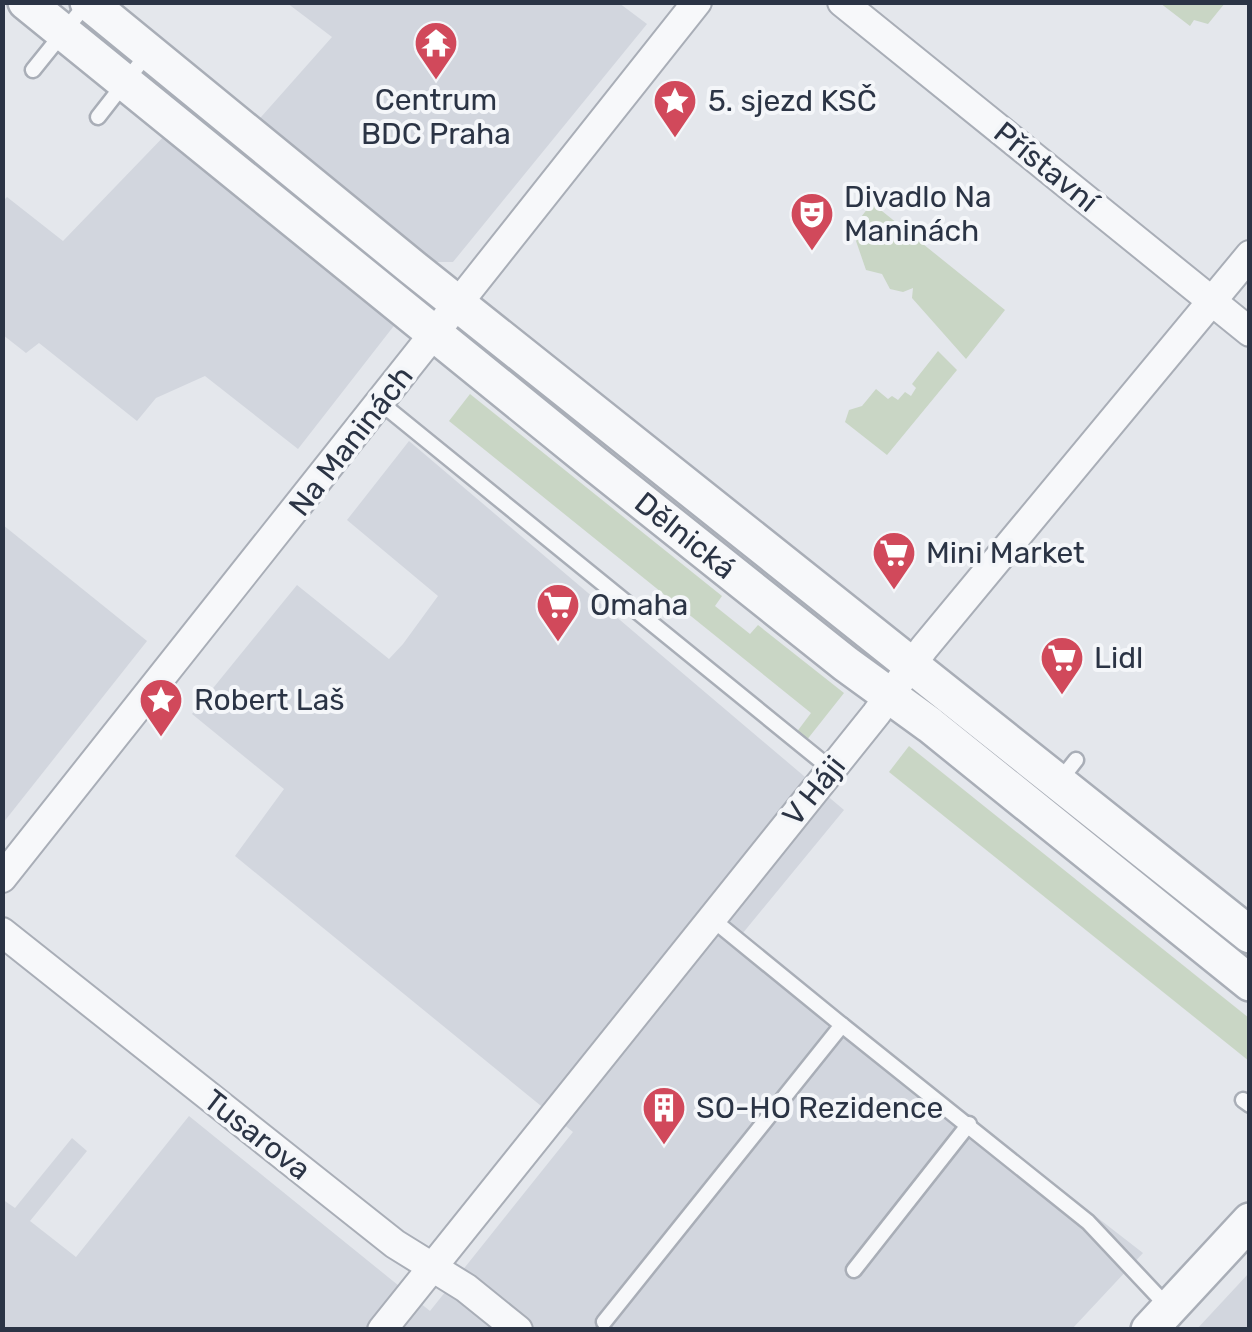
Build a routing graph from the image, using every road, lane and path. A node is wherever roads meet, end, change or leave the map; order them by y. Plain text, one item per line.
1 (26, 2) edge
2 (88, 2) edge
3 (697, 2) edge
4 (842, 2) edge
5 (64, 32) junction
6 (149, 52) junction
7 (33, 70) dead end
8 (125, 83) junction
9 (98, 117) dead end
10 (1250, 254) edge
11 (457, 302) junction
12 (1211, 302) junction
13 (1250, 332) edge
14 (434, 334) junction
15 (382, 404) junction
16 (912, 663) junction
17 (889, 696) junction
18 (831, 769) junction
19 (1052, 790) junction
20 (2, 878) edge
21 (712, 919) junction
22 (2, 932) edge
23 (1250, 935) edge
24 (1250, 984) edge
25 (842, 1025) junction
26 (969, 1124) junction
27 (1250, 1222) edge
28 (432, 1270) junction
29 (854, 1270) dead end
30 (1159, 1318) edge
31 (604, 1322) dead end
32 (382, 1330) edge
33 (518, 1330) edge

1 - 5 street, Dělnická
2 - 5 lane, Dělnická
2 - 6 street, Dělnická
3 - 11 street, Na Maninách
4 - 12 street, Přístavní
5 - 7 lane, Dělnická
5 - 8 street, Dělnická
6 - 8 lane
6 - 11 street, Dělnická
8 - 9 lane
8 - 14 street, Dělnická
10 - 12 street, V Háji
11 - 14 street, Na Maninách
11 - 16 street, Dělnická
12 - 13 street, Přístavní
12 - 16 street, V Háji
14 - 15 street, Na Maninách
14 - 17 street, Dělnická
15 - 18 lane
15 - 20 street, Na Maninách
16 - 17 street, V Háji
16 - 19 street, Dělnická
17 - 18 street, V Háji
17 - 19 street, Dělnická
18 - 21 street, V Háji
19 - 23 street, Dělnická
19 - 24 street, Dělnická
21 - 25 lane
21 - 28 street, V Háji
22 - 28 street, Tusarova
25 - 26 lane
25 - 31 lane
26 - 29 lane
26 - 30 lane
27 - 30 street
28 - 32 street, V Háji
28 - 33 street, Tusarova

